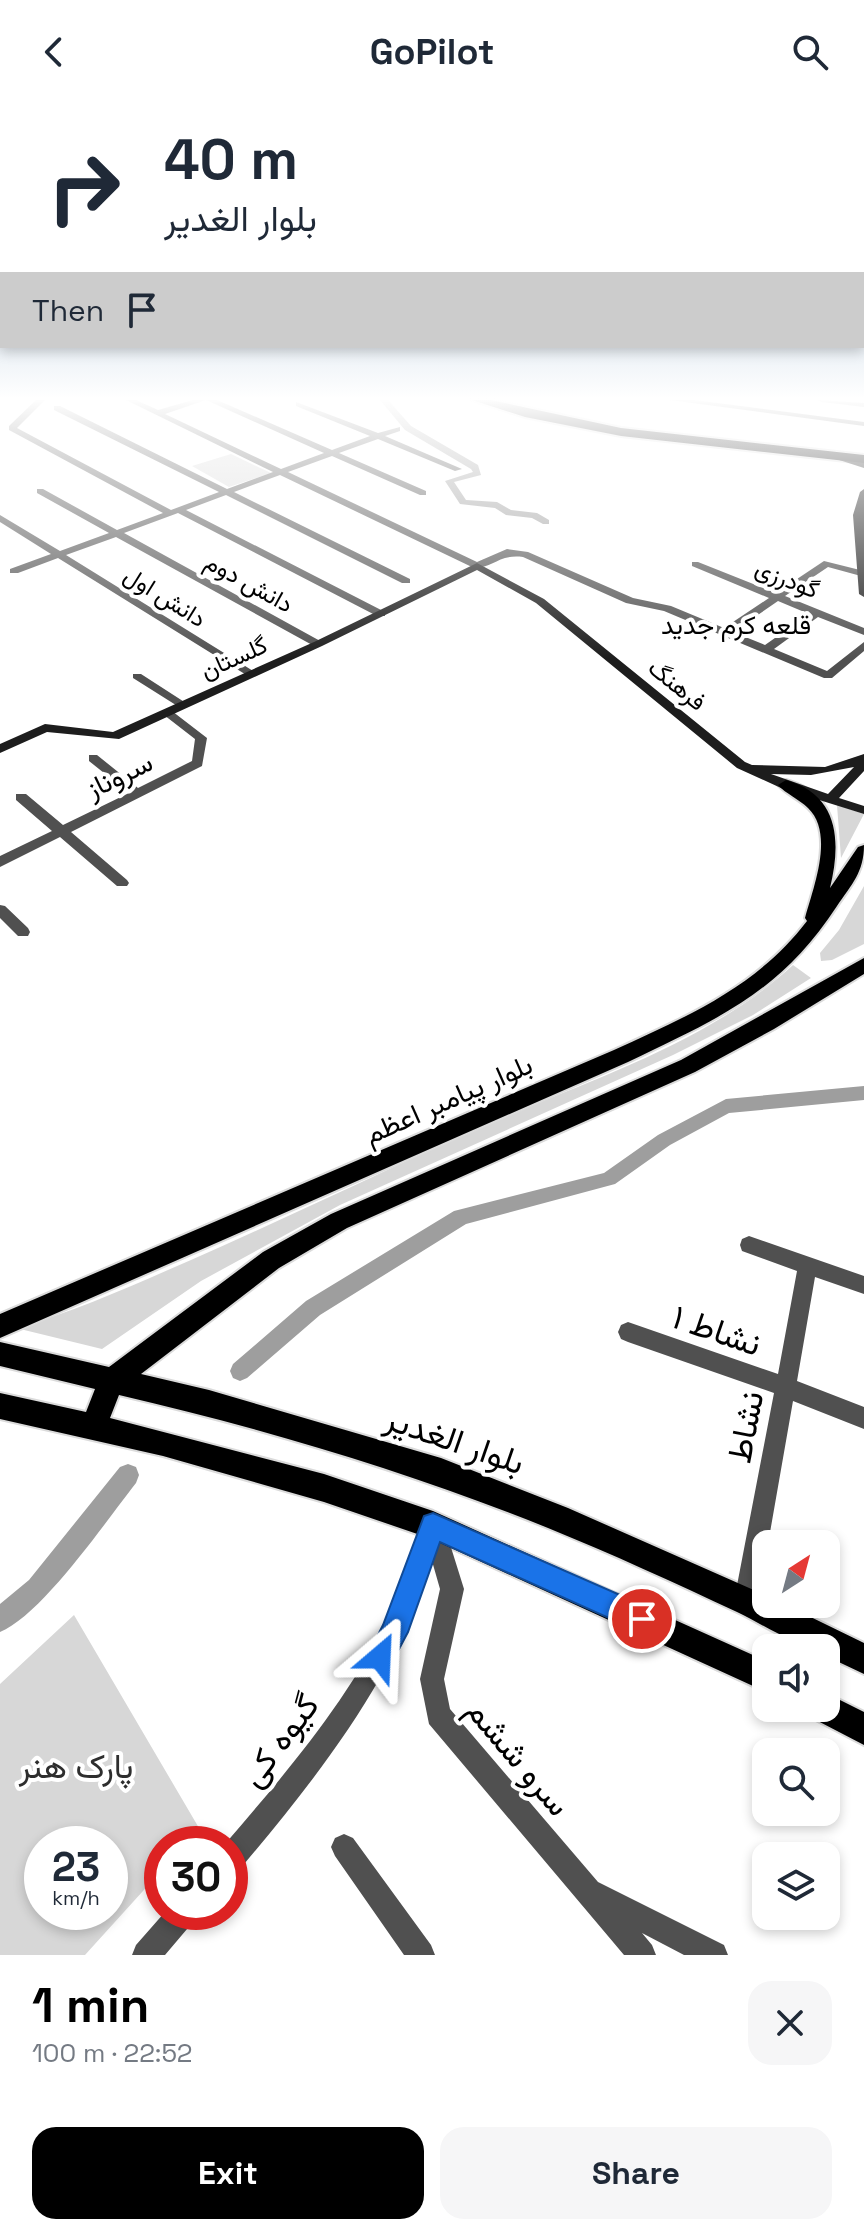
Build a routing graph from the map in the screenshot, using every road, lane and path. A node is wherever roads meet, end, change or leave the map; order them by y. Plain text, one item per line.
1 (127, 486) edge
2 (215, 486) edge
3 (242, 486) edge
4 (312, 486) edge
5 (407, 486) edge
6 (40, 491) dead end
7 (226, 492) junction
8 (864, 492) edge
9 (423, 493) dead end
10 (175, 511) junction
11 (0, 518) edge
12 (862, 530) edge
13 (119, 532) junction
14 (58, 555) junction
15 (695, 564) dead end
16 (477, 566) junction
17 (14, 571) dead end
18 (406, 581) dead end
19 (863, 584) edge
20 (777, 597) junction
21 (817, 613) junction
22 (381, 614) junction
23 (864, 632) edge
24 (724, 633) junction
25 (318, 644) junction
26 (864, 645) edge
27 (766, 650) junction
28 (252, 674) junction
29 (137, 676) dead end
30 (183, 705) junction
31 (168, 712) junction
32 (0, 749) edge
33 (93, 758) dead end
34 (864, 761) edge
35 (741, 765) junction
36 (786, 785) junction
37 (137, 793) junction
38 (21, 797) dead end
39 (831, 799) junction
40 (864, 810) edge
41 (61, 831) junction
42 (864, 851) edge
43 (0, 862) edge
44 (122, 883) dead end
45 (0, 910) edge
46 (812, 927) junction
47 (23, 932) dead end
48 (864, 965) edge
49 (749, 1245) dead end
50 (808, 1265) junction
51 (864, 1285) edge
52 (0, 1326) edge
53 (628, 1332) dead end
54 (0, 1354) edge
55 (112, 1380) junction
56 (785, 1387) junction
57 (0, 1406) edge
58 (864, 1418) edge
59 (94, 1426) junction
60 (433, 1525) junction
61 (746, 1601) junction
62 (864, 1659) edge
63 (752, 1671) edge
64 (840, 1716) edge
65 (864, 1729) edge
66 (248, 1839) edge
67 (344, 1847) dead end
68 (585, 1889) junction
69 (168, 1930) edge
70 (146, 1955) edge
71 (421, 1955) edge
72 (642, 1955) edge
73 (714, 1955) edge

1 - 10 street
2 - 7 street
3 - 7 street
4 - 16 street
5 - 9 street
6 - 13 street, دانش دوم
7 - 10 street
7 - 18 street
8 - 12 street
10 - 13 street
10 - 22 street
11 - 14 street, دانش اول
12 - 19 street
13 - 14 street
13 - 25 street, دانش دوم
14 - 17 street
14 - 28 street, دانش اول
15 - 20 street, گودرزی
16 - 22 street, گلستان
16 - 24 street
16 - 35 street, فرهنگ
19 - 20 street
20 - 21 street, گودرزی
20 - 24 street
21 - 23 street, گودرزی
21 - 27 street
22 - 25 street, گلستان
24 - 27 street
25 - 28 street, گلستان
26 - 27 street
28 - 30 street, گلستان
29 - 30 street
30 - 31 street, گلستان
31 - 32 street, گلستان
31 - 37 street, سروناز
33 - 37 street
34 - 35 street
34 - 39 street
35 - 36 street, فرهنگ
36 - 39 street, فرهنگ
36 - 46 main road
37 - 41 street, سروناز
38 - 41 street
39 - 40 street, فرهنگ
41 - 43 street, سروناز
41 - 44 street
42 - 46 main road, بلوار پیامبر اعظم
45 - 47 street
46 - 52 main road, بلوار پیامبر اعظم
48 - 55 main road
49 - 50 street
50 - 51 street
50 - 56 street, نشاط
53 - 56 street, نشاط ۱
54 - 55 main road, بلوار الغدیر
55 - 59 main road
55 - 61 main road, بلوار الغدیر
56 - 58 street, نشاط ۱
56 - 61 street, نشاط
57 - 59 main road
59 - 60 main road
60 - 63 main road
60 - 66 street, گیوه کی
60 - 68 street, سرو ششم
61 - 62 main road, بلوار الغدیر
64 - 65 main road
67 - 71 street
68 - 72 street, سرو ششم
68 - 73 street
69 - 70 street

